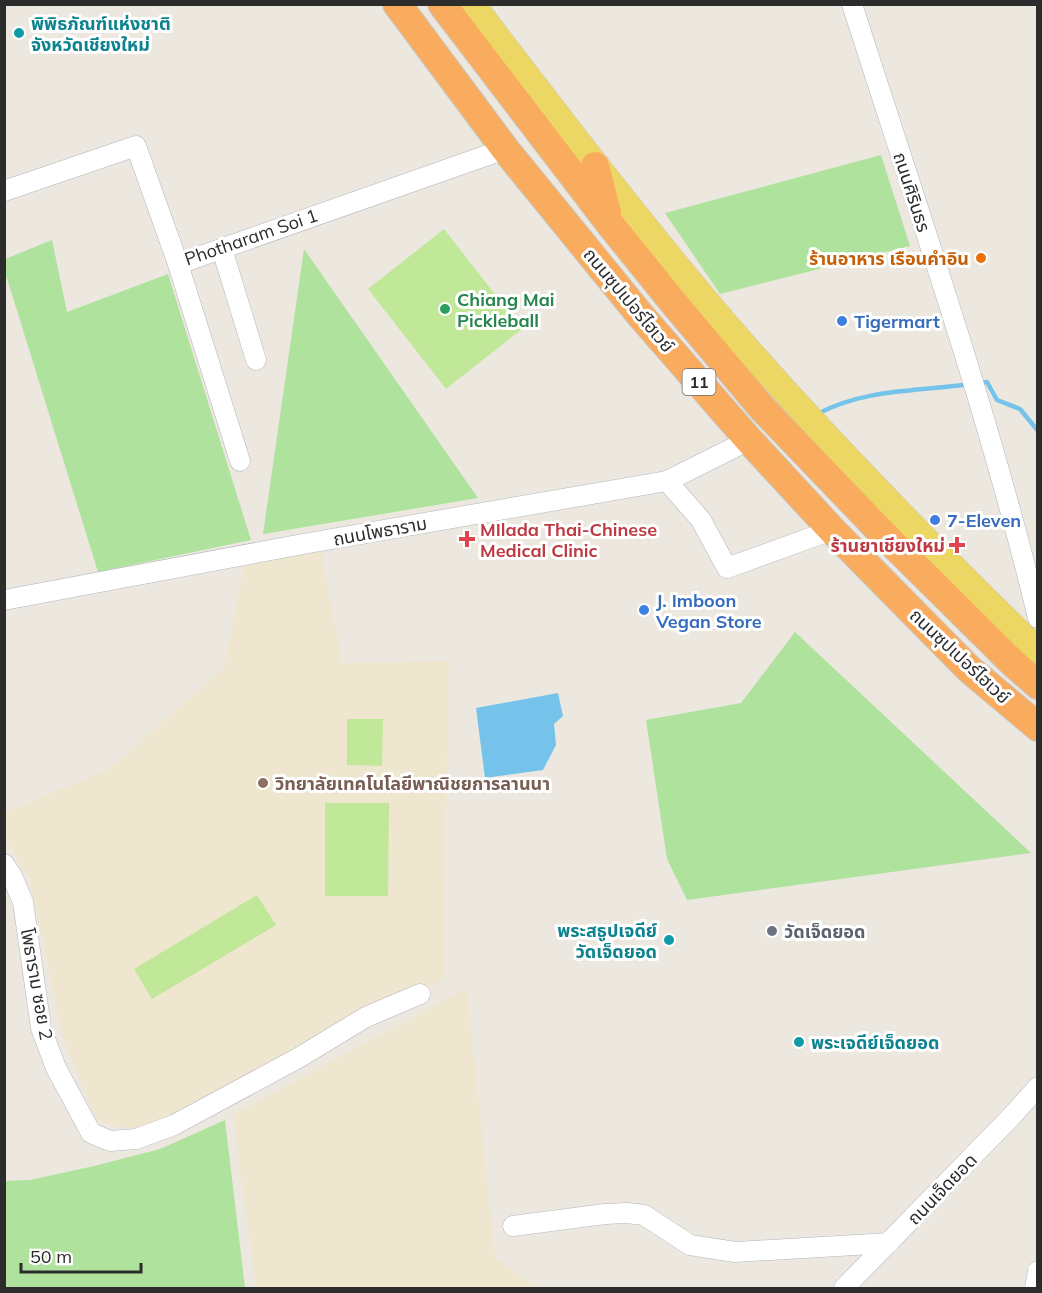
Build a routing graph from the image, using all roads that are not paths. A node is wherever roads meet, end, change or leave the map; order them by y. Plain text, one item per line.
1 (397, 4) edge
2 (442, 4) edge
3 (472, 4) edge
4 (852, 4) edge
5 (505, 148) junction
6 (595, 166) junction
7 (4, 191) edge
8 (610, 224) junction
9 (222, 249) junction
10 (178, 264) junction
11 (256, 360) dead end
12 (748, 440) junction
13 (240, 461) dead end
14 (668, 481) junction
15 (832, 530) junction
16 (6, 595) edge
17 (1038, 618) edge
18 (1038, 651) edge
19 (1038, 685) edge
20 (1038, 727) edge
21 (4, 864) edge
22 (420, 994) dead end
23 (1038, 1087) edge
24 (513, 1226) dead end
25 (890, 1243) junction
26 (1038, 1271) edge
27 (844, 1288) edge
28 (1035, 1288) edge

1 - 5 highway, ถนนซุปเปอร์ไฮเวย์ / 11
2 - 8 highway, ถนนซุปเปอร์ไฮเวย์ / 11
3 - 6 main road
4 - 17 street, ถนนศิรินธร
5 - 9 street, Photharam Soi 1
5 - 12 highway, ถนนซุปเปอร์ไฮเวย์ / 11
6 - 8 highway
6 - 18 main road
7 - 10 street, Photharam Soi 1
8 - 19 highway, ถนนซุปเปอร์ไฮเวย์ / 11
9 - 10 street, Photharam Soi 1
9 - 11 street
10 - 13 street
12 - 14 street, ถนนโพธาราม
12 - 15 highway, ถนนซุปเปอร์ไฮเวย์ / 11
14 - 15 street
14 - 16 street, ถนนโพธาราม
15 - 20 highway, ถนนซุปเปอร์ไฮเวย์ / 11
21 - 22 street, โพธาราม ซอย 2
23 - 25 street, ถนนเจ็ดยอด
24 - 25 street
25 - 27 street, ถนนเจ็ดยอด
26 - 28 street

